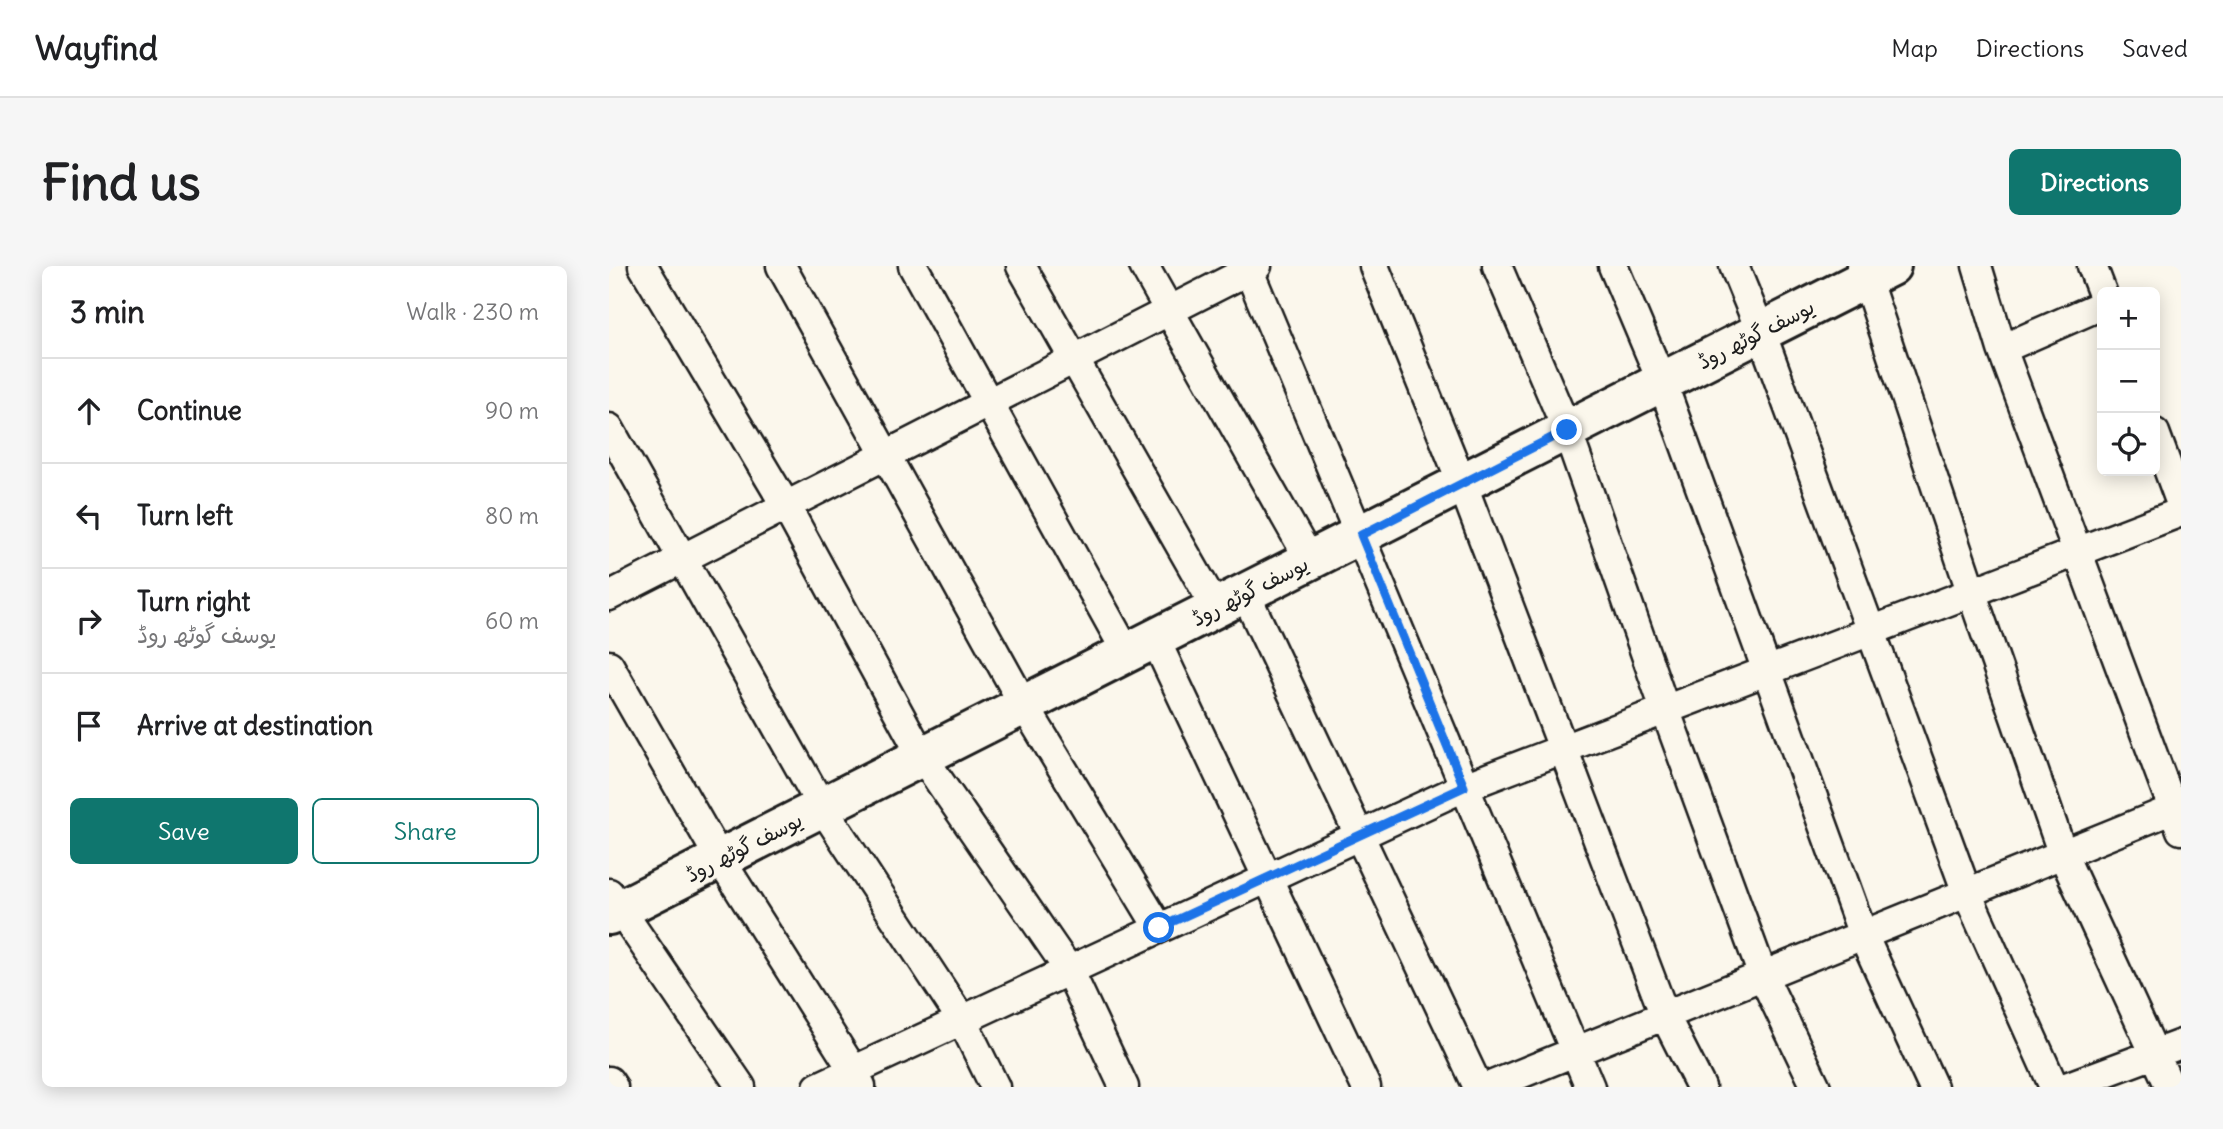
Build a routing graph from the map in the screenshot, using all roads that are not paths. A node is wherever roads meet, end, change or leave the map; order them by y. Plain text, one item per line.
1 (643, 266) edge
2 (781, 266) edge
3 (912, 266) edge
4 (1021, 266) edge
5 (1144, 266) edge
6 (1374, 266) edge
7 (1497, 266) edge
8 (1613, 266) edge
9 (1734, 266) edge
10 (1976, 266) edge
11 (2092, 266) edge
12 (1251, 267) edge
13 (1873, 270) edge
14 (2100, 287) edge
15 (2097, 307) edge
16 (1170, 310) junction
17 (1761, 332) junction
18 (2002, 349) junction
19 (1075, 359) junction
20 (1662, 382) junction
21 (988, 403) junction
22 (609, 428) edge
23 (1567, 430) junction
24 (2160, 447) edge
25 (886, 455) junction
26 (1462, 483) junction
27 (2181, 504) edge
28 (786, 506) junction
29 (2181, 512) edge
30 (1361, 535) junction
31 (2078, 550) junction
32 (683, 559) junction
33 (1310, 560) junction
34 (1971, 591) junction
35 (609, 596) edge
36 (1231, 600) junction
37 (1869, 631) junction
38 (1141, 646) junction
39 (609, 665) edge
40 (1765, 671) junction
41 (1024, 705) junction
42 (1665, 709) junction
43 (1562, 749) junction
44 (922, 756) junction
45 (1464, 787) junction
46 (822, 807) junction
47 (2178, 815) edge
48 (1359, 836) junction
49 (2063, 855) junction
50 (720, 859) junction
51 (1267, 878) junction
52 (1967, 893) junction
53 (612, 906) edge
54 (1159, 928) junction
55 (1863, 935) junction
56 (1069, 970) junction
57 (1762, 976) junction
58 (1665, 1016) junction
59 (962, 1020) junction
60 (2181, 1044) edge
61 (1575, 1053) junction
62 (2154, 1054) junction
63 (857, 1079) edge
64 (609, 1081) edge
65 (613, 1087) edge
66 (741, 1087) edge
67 (818, 1087) edge
68 (995, 1087) edge
69 (1124, 1087) edge
70 (1366, 1087) edge
71 (1478, 1087) edge
72 (1488, 1087) edge
73 (1590, 1087) edge
74 (1701, 1087) edge
75 (1816, 1087) edge
76 (1933, 1087) edge
77 (2054, 1087) edge
78 (2066, 1087) edge
79 (2170, 1087) edge

1 - 28 street
2 - 25 street
3 - 21 street
4 - 19 street
5 - 16 street
6 - 26 street
7 - 23 street
8 - 20 street
9 - 17 street
10 - 18 street
11 - 14 street
12 - 16 street
12 - 30 street
13 - 17 street, یوسف گوٹھ روڈ
13 - 34 street
15 - 18 street
16 - 19 street
16 - 33 street
17 - 20 street, یوسف گوٹھ روڈ
17 - 37 street
18 - 31 street
19 - 21 street
19 - 36 street
20 - 23 street, یوسف گوٹھ روڈ
20 - 40 street
21 - 25 street
21 - 38 street
22 - 32 street
23 - 26 street, یوسف گوٹھ روڈ
23 - 42 street
24 - 27 street
25 - 28 street
25 - 41 street
26 - 30 street, یوسف گوٹھ روڈ
26 - 43 street
28 - 32 street
28 - 44 street
29 - 31 street
30 - 33 street, یوسف گوٹھ روڈ
30 - 45 street
31 - 34 street
31 - 47 street
32 - 35 street
32 - 46 street
33 - 36 street, یوسف گوٹھ روڈ
34 - 37 street
34 - 49 street
36 - 38 street, یوسف گوٹھ روڈ
36 - 48 street
37 - 40 street
37 - 52 street
38 - 41 street, یوسف گوٹھ روڈ
38 - 51 street
39 - 50 street
40 - 42 street
40 - 55 street
41 - 44 street, یوسف گوٹھ روڈ
41 - 54 street
42 - 43 street
42 - 57 street
43 - 45 street
43 - 58 street
44 - 46 street, یوسف گوٹھ روڈ
44 - 56 street
45 - 48 street
45 - 61 street
46 - 50 street, یوسف گوٹھ روڈ
46 - 59 street
47 - 49 street
48 - 51 street
48 - 71 street
49 - 52 street
49 - 62 street
50 - 53 street, یوسف گوٹھ روڈ
50 - 63 street
51 - 54 street
51 - 70 street
52 - 55 street
52 - 77 street
53 - 66 street
54 - 56 street
55 - 57 street
55 - 76 street
56 - 59 street
56 - 69 street
57 - 58 street
57 - 75 street
58 - 61 street
58 - 74 street
59 - 63 street
59 - 68 street
60 - 62 street
61 - 72 street
61 - 73 street
62 - 78 street
62 - 79 street
63 - 67 street
64 - 65 street

